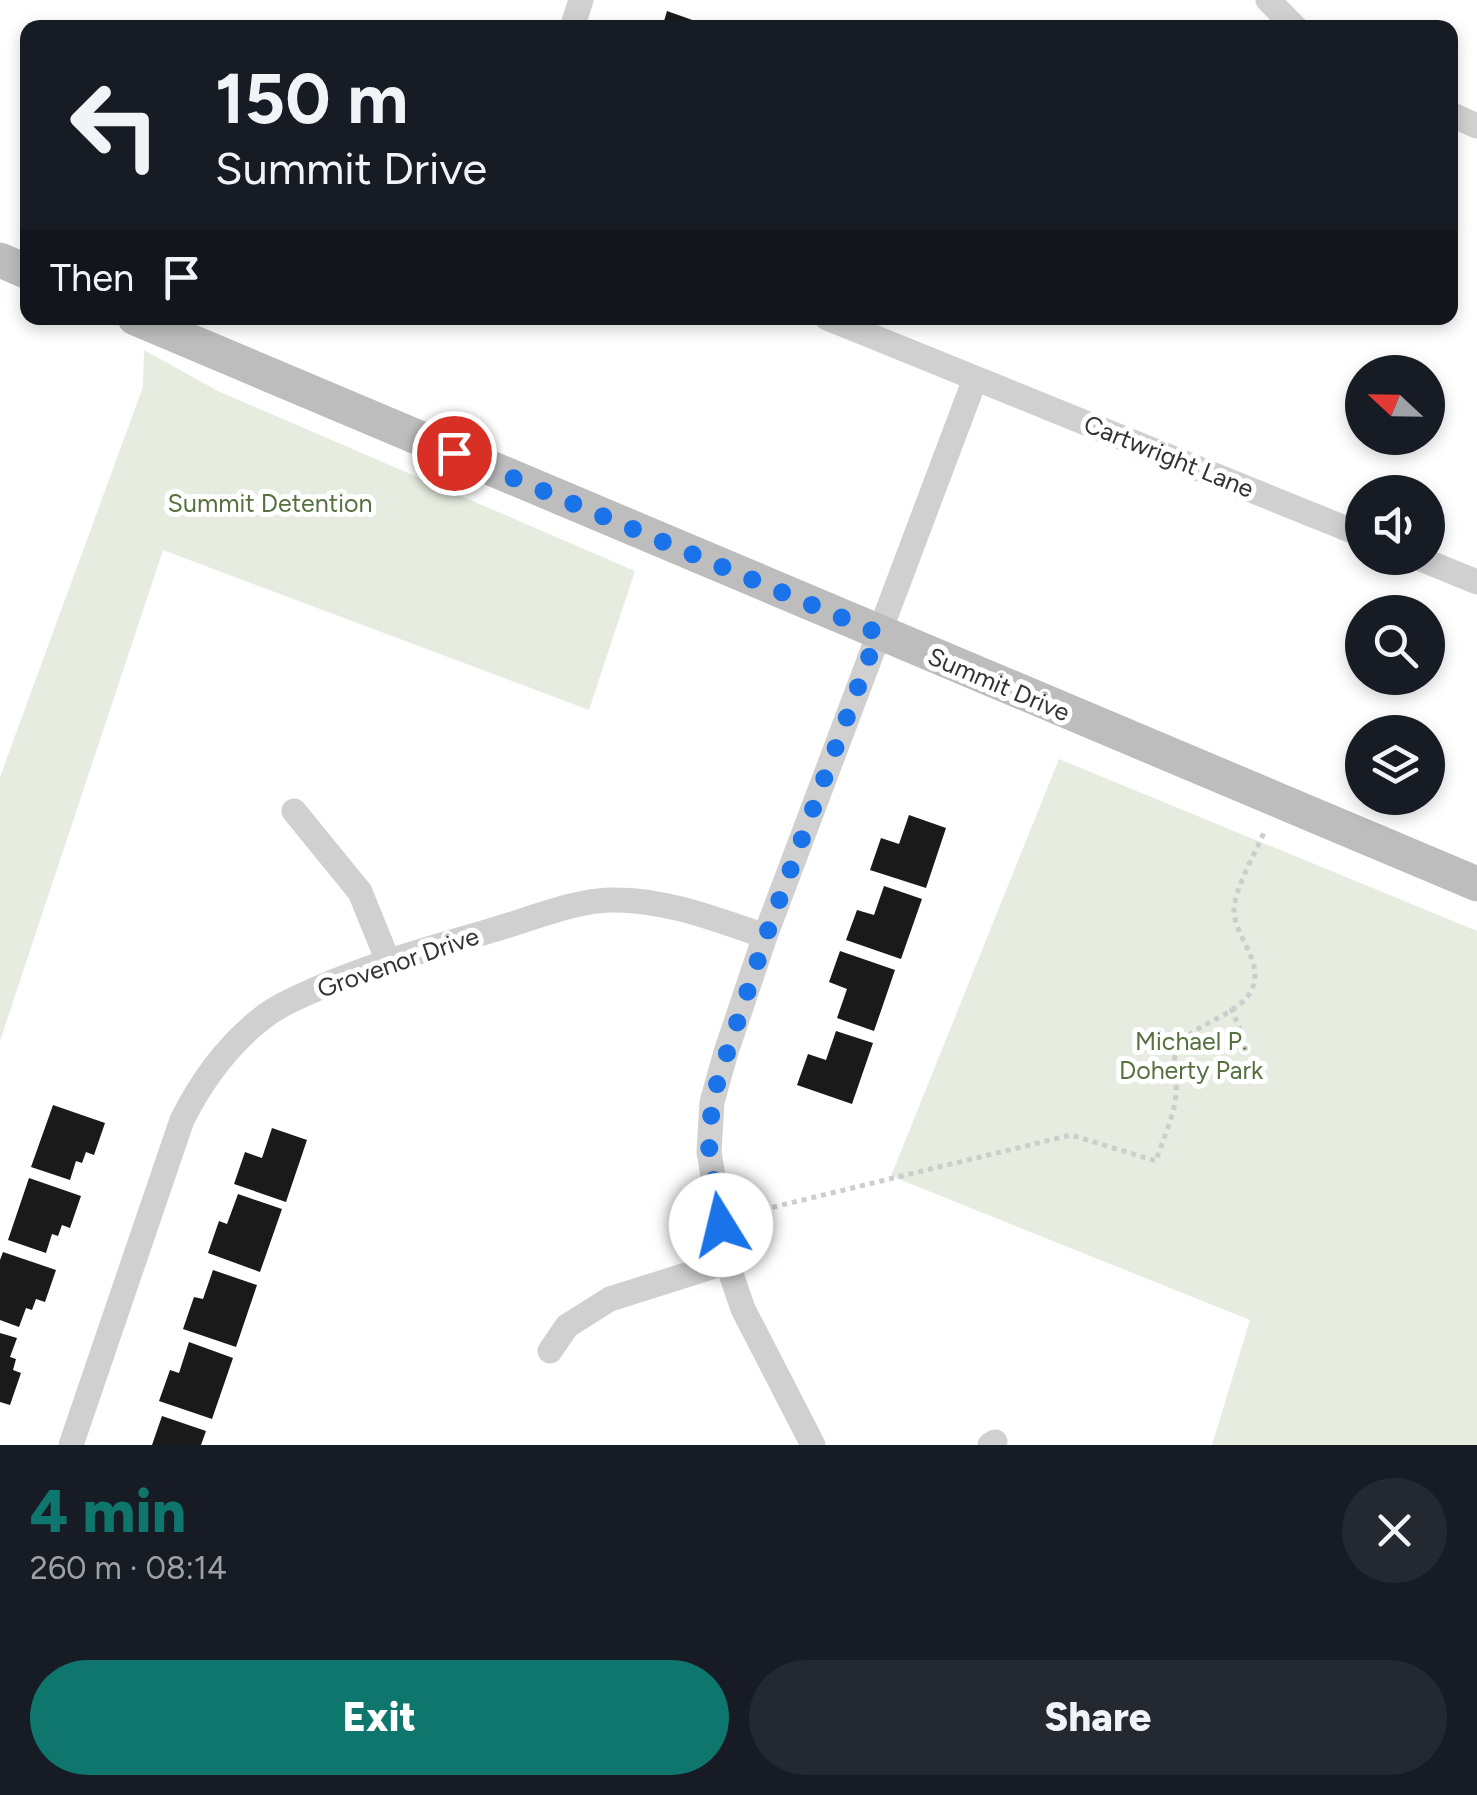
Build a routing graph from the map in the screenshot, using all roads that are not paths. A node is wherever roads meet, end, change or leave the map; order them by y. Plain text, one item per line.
1 (1268, 0) edge
2 (1288, 20) edge
3 (152, 325) edge
4 (844, 325) edge
5 (975, 379) junction
6 (1345, 527) edge
7 (1445, 569) edge
8 (1477, 582) edge
9 (878, 633) junction
10 (294, 811) dead end
11 (1477, 884) edge
12 (766, 936) junction
13 (388, 960) junction
14 (727, 1262) junction
15 (550, 1352) dead end
16 (71, 1445) edge
17 (812, 1445) edge

1 - 2 street
3 - 9 street, Summit Drive
4 - 5 street, Cartwright Lane
5 - 6 street, Cartwright Lane
5 - 9 street
7 - 8 street
9 - 11 street, Summit Drive
9 - 12 street
10 - 13 street
12 - 13 street, Grovenor Drive
12 - 14 street
13 - 16 street, Grovenor Drive
14 - 15 street
14 - 17 street

